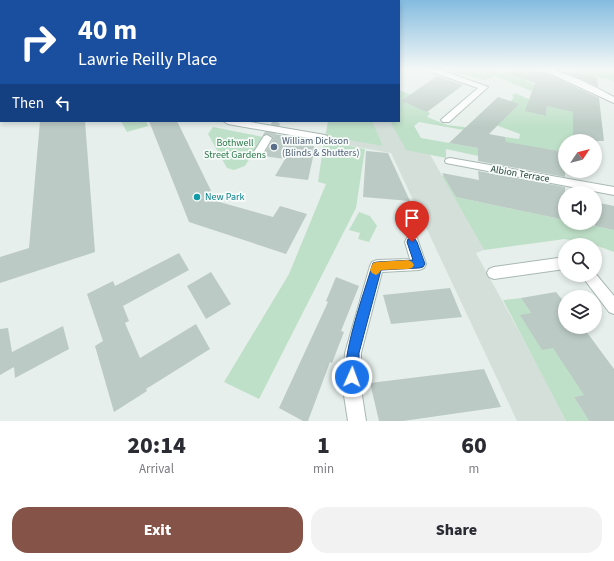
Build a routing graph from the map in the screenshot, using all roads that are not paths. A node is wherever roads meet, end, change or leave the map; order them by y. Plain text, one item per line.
1 (482, 89) edge
2 (592, 89) edge
3 (614, 100) edge
4 (446, 120) dead end
5 (234, 122) edge
6 (267, 138) tunnel mouth
7 (325, 138) dead end
8 (256, 155) dead end
9 (450, 161) dead end
10 (614, 191) edge
11 (412, 242) dead end
12 (558, 264) edge
13 (494, 273) dead end
14 (594, 282) edge
15 (614, 307) edge
16 (357, 421) edge

1 - 4 street
2 - 3 street
5 - 7 street
6 - 8 street
9 - 10 street, Albion Terrace
11 - 16 street
12 - 13 street
14 - 15 street

